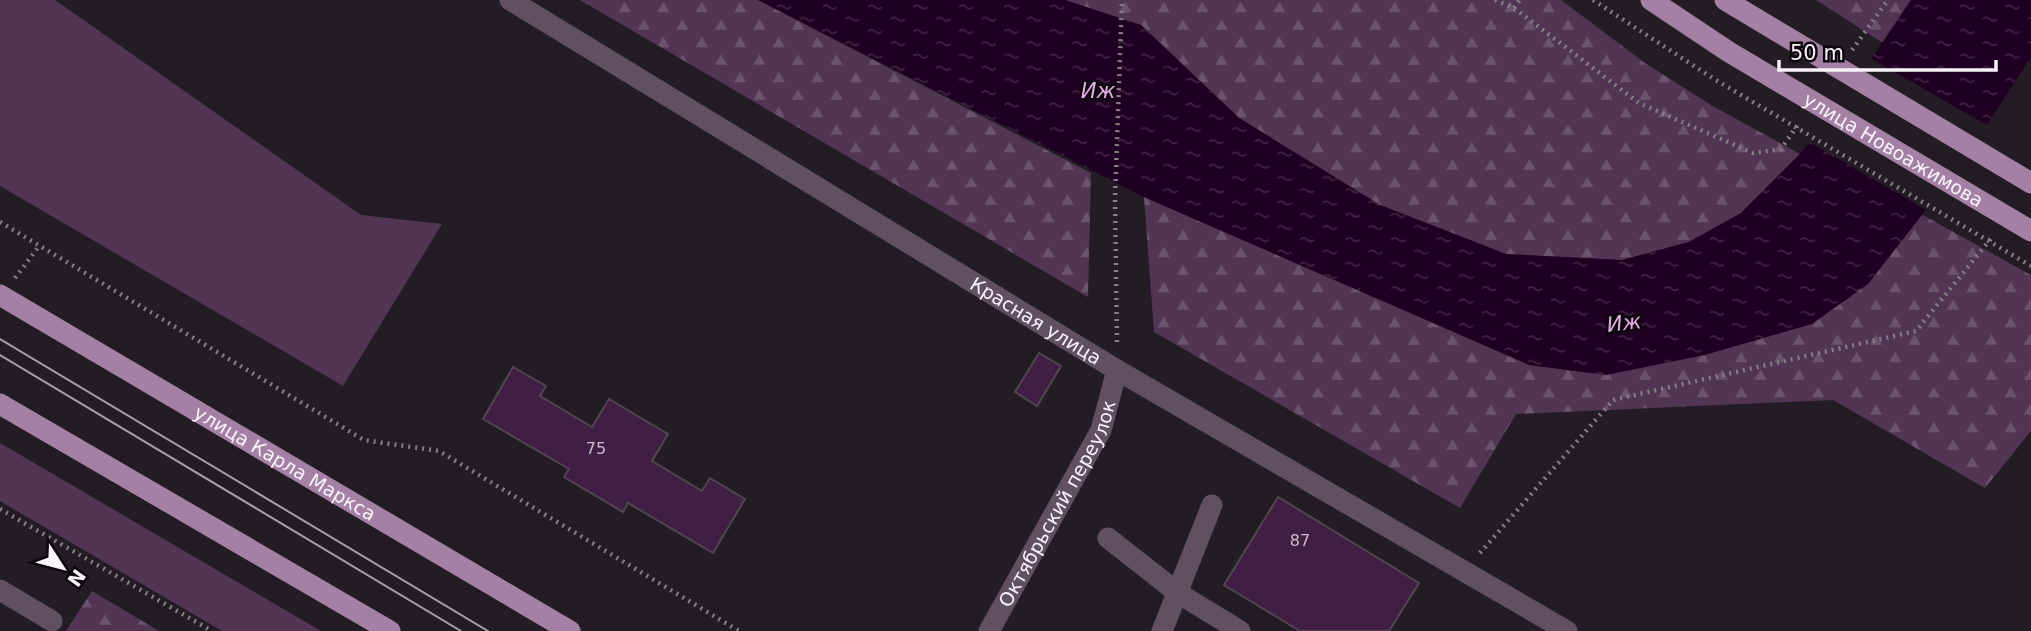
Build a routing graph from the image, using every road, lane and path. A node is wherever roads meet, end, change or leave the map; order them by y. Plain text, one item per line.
1 (510, 0) edge
2 (1122, 0) edge
3 (1495, 0) edge
4 (1520, 0) edge
5 (1592, 0) edge
6 (1651, 0) edge
7 (1725, 0) edge
8 (1888, 0) edge
9 (1514, 8) junction
10 (1850, 53) dead end
11 (1804, 117) dead end
12 (2031, 183) edge
13 (0, 222) edge
14 (1998, 230) dead end
15 (2031, 231) edge
16 (40, 245) junction
17 (2031, 265) edge
18 (1, 296) edge
19 (1117, 370) junction
20 (0, 404) edge
21 (1213, 505) dead end
22 (0, 509) edge
23 (1108, 538) dead end
24 (1462, 573) junction
25 (0, 590) edge
26 (1178, 593) junction
27 (51, 621) dead end
28 (212, 631) edge
29 (390, 631) edge
30 (570, 631) edge
31 (739, 631) edge
32 (989, 631) edge
33 (1162, 631) edge
34 (1240, 631) edge
35 (1567, 631) edge

1 - 19 street, Красная улица
2 - 19 path
3 - 9 path
4 - 9 path
5 - 17 path
6 - 15 main road, улица Новоажимова
7 - 12 main road
8 - 10 path
9 - 11 path
13 - 16 path
14 - 24 path
16 - 18 path
16 - 31 path
18 - 30 main road, улица Карла Маркса
19 - 24 street, Красная улица
19 - 32 street, Октябрьский переулок
20 - 29 main road
21 - 26 street
22 - 28 path
23 - 26 street
24 - 35 street, Красная улица
25 - 27 street
26 - 33 street
26 - 34 street

